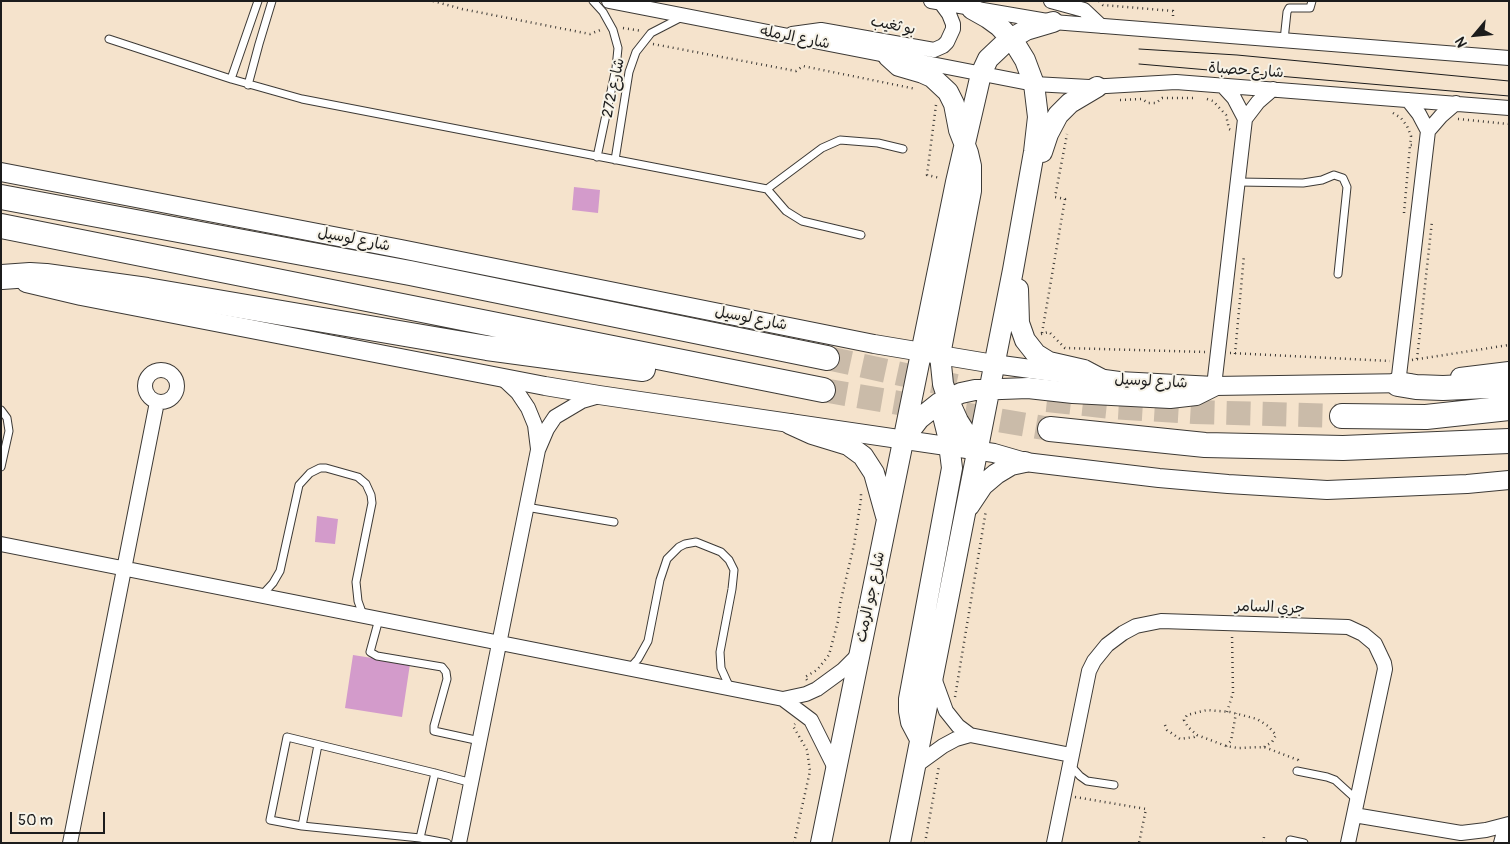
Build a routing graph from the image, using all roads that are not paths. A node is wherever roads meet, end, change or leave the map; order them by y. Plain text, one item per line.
1 (258, 1) edge
2 (272, 1) edge
3 (594, 1) edge
4 (609, 1) edge
5 (1052, 1) edge
6 (1312, 1) edge
7 (936, 2) edge
8 (972, 9) junction
9 (683, 16) junction
10 (1053, 22) junction
11 (1101, 26) junction
12 (787, 36) junction
13 (1011, 38) junction
14 (109, 39) dead end
15 (1284, 40) junction
16 (888, 56) junction
17 (1509, 58) edge
18 (981, 74) junction
19 (231, 79) junction
20 (248, 84) junction
21 (1034, 84) junction
22 (1223, 86) junction
23 (1097, 87) junction
24 (1273, 89) junction
25 (1408, 100) junction
26 (1456, 103) junction
27 (1509, 108) edge
28 (1245, 119) junction
29 (1428, 131) junction
30 (965, 141) junction
31 (903, 149) dead end
32 (597, 157) junction
33 (615, 160) junction
34 (1, 172) edge
35 (1031, 173) junction
36 (1238, 182) junction
37 (767, 190) junction
38 (1, 197) edge
39 (1, 226) edge
40 (861, 235) dead end
41 (1013, 270) junction
42 (1338, 274) dead end
43 (2, 277) edge
44 (930, 354) junction
45 (827, 358) tunnel mouth
46 (994, 364) junction
47 (708, 368) junction
48 (1509, 371) edge
49 (1400, 373) junction
50 (502, 378) junction
51 (1101, 379) junction
52 (1509, 385) edge
53 (1214, 386) junction
54 (989, 389) junction
55 (823, 390) tunnel mouth
56 (599, 395) junction
57 (944, 401) junction
58 (157, 402) dead end
59 (1509, 408) edge
60 (1, 410) edge
61 (1342, 416) tunnel mouth
62 (790, 424) junction
63 (1050, 429) tunnel mouth
64 (903, 440) junction
65 (1504, 442) edge
66 (950, 447) junction
67 (538, 450) junction
68 (977, 451) junction
69 (1025, 462) junction
70 (1, 467) edge
71 (1508, 481) edge
72 (526, 507) junction
73 (964, 514) junction
74 (887, 519) junction
75 (614, 522) dead end
76 (2, 543) edge
77 (124, 568) junction
78 (262, 596) junction
79 (364, 616) junction
80 (379, 619) junction
81 (500, 643) junction
82 (860, 653) junction
83 (629, 669) junction
84 (932, 673) junction
85 (730, 688) junction
86 (783, 699) junction
87 (970, 735) junction
88 (920, 739) junction
89 (480, 741) junction
90 (318, 745) junction
91 (1070, 759) junction
92 (914, 766) junction
93 (836, 770) junction
94 (1297, 771) road end
95 (435, 773) junction
96 (472, 783) junction
97 (1114, 785) dead end
98 (1357, 800) junction
99 (1354, 814) junction
100 (1509, 825) edge
101 (302, 826) junction
102 (1460, 833) junction
103 (420, 838) junction
104 (1290, 840) dead end
105 (70, 843) edge
106 (447, 843) edge
107 (459, 843) edge
108 (821, 843) edge
109 (900, 843) edge
110 (1054, 843) edge
111 (1304, 843) edge
112 (1348, 843) edge
113 (1479, 843) edge
114 (1501, 843) edge

1 - 19 lane
2 - 20 lane
3 - 32 lane, شارع 272
4 - 9 street, شارع الرمله
5 - 11 street
6 - 15 lane
7 - 8 street
7 - 12 street, بو ثغيب
8 - 10 street
8 - 13 main road
9 - 12 street, شارع الرمله
9 - 33 lane, شارع 272
10 - 11 street
10 - 13 main road
11 - 15 street
12 - 16 street, شارع الرمله
13 - 18 main road
13 - 21 main road
14 - 19 lane
15 - 17 street
16 - 18 street, شارع الرمله
16 - 30 main road
18 - 21 street, شارع حصباة
18 - 30 main road
19 - 20 lane
20 - 32 lane
21 - 23 street, شارع حصباة
21 - 35 main road
22 - 23 street, شارع حصباة
22 - 24 street, شارع حصباة
22 - 28 street
23 - 35 main road
24 - 25 street, شارع حصباة
24 - 28 street
25 - 26 street, شارع حصباة
25 - 29 street
26 - 27 street, شارع حصباة
26 - 29 street
28 - 36 street
29 - 49 street
30 - 44 main road
30 - 44 main road
31 - 37 lane
32 - 33 lane
33 - 37 lane
34 - 44 street, شارع لوسيل
35 - 41 main road
36 - 42 lane
36 - 53 street
37 - 40 lane
38 - 45 highway, شارع لوسيل
39 - 47 highway
41 - 46 main road
41 - 51 main road
43 - 47 highway
43 - 50 street
44 - 46 street, شارع لوسيل
44 - 57 main road
44 - 64 main road, شارع جو الرمث
46 - 51 street, شارع لوسيل
46 - 54 main road
47 - 55 highway
48 - 49 street, شارع لوسيل
49 - 52 highway
49 - 53 street, شارع لوسيل
50 - 56 street
50 - 67 street
51 - 53 street, شارع لوسيل
53 - 54 main road
54 - 57 main road
54 - 68 main road
56 - 62 street
56 - 67 street
57 - 64 main road
57 - 66 main road
57 - 68 main road
58 - 77 street
59 - 61 highway
60 - 70 lane
62 - 64 street
62 - 74 main road
63 - 65 highway
64 - 66 street
64 - 74 main road, شارع جو الرمث
66 - 68 street
66 - 88 main road
67 - 72 street
68 - 69 street
68 - 73 main road
69 - 71 street
69 - 73 main road
72 - 75 lane
72 - 81 street
73 - 84 main road
74 - 82 main road, شارع جو الرمث
76 - 77 street
77 - 78 street
77 - 105 street
78 - 79 street
78 - 79 lane
79 - 80 street
80 - 81 street
80 - 89 lane
81 - 83 street
81 - 89 street
82 - 86 street
82 - 93 main road, شارع جو الرمث
83 - 85 street
83 - 85 lane
84 - 87 street
84 - 88 main road
85 - 86 street
86 - 93 street
87 - 91 street
87 - 92 street
88 - 92 main road
89 - 96 street
90 - 95 lane
90 - 101 lane
90 - 101 lane
91 - 97 lane
91 - 98 street, جري السامر
91 - 110 street, جري السامر
92 - 109 main road
93 - 108 main road, شارع جو الرمث
94 - 98 lane
95 - 96 lane
95 - 103 lane
96 - 107 street
98 - 99 street, جري السامر
99 - 102 street
99 - 112 street, جري السامر
100 - 102 street
100 - 114 street
101 - 103 lane
102 - 113 street
103 - 106 lane
104 - 111 lane

